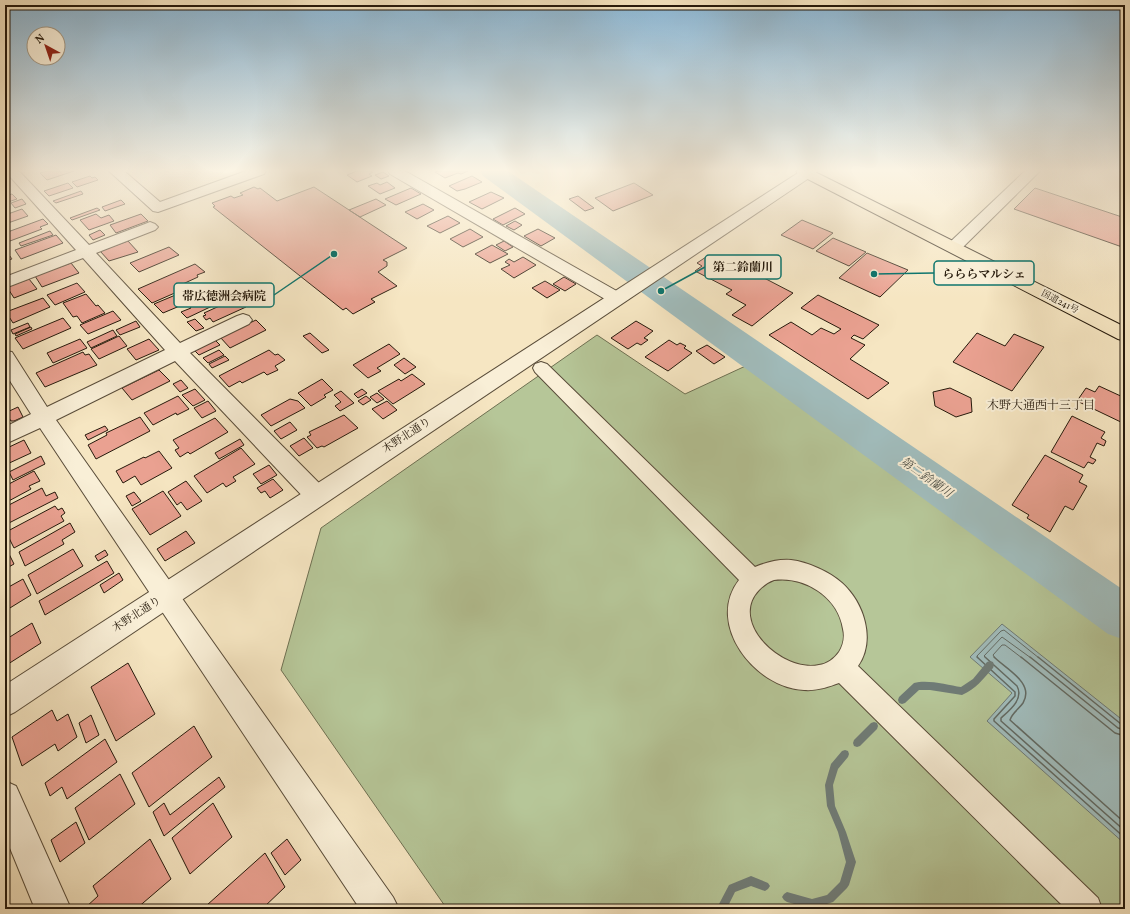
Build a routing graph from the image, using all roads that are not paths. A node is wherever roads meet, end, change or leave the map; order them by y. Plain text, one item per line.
1 (52, 214) edge
2 (469, 214) edge
3 (743, 214) edge
4 (888, 214) edge
5 (989, 214) edge
6 (150, 227) dead end
7 (954, 247) junction
8 (87, 252) junction
9 (5, 283) edge
10 (616, 298) junction
11 (243, 320) dead end
12 (1125, 335) edge
13 (178, 352) junction
14 (5, 357) edge
15 (541, 368) dead end
16 (43, 417) junction
17 (5, 436) edge
18 (317, 496) junction
19 (753, 579) junction
20 (166, 596) junction
21 (842, 668) junction
22 (5, 702) edge
23 (5, 796) edge
24 (372, 905) edge
25 (53, 909) edge
26 (1087, 909) edge

1 - 8 street
2 - 10 street
3 - 10 street, 木野北通り
4 - 7 highway, 国道241号
5 - 7 street
6 - 8 street
7 - 12 highway, 国道241号
8 - 9 street
8 - 13 street
10 - 18 street, 木野北通り
11 - 13 street
13 - 16 street
13 - 18 street
14 - 16 street
15 - 19 street
16 - 17 street
16 - 20 street
18 - 20 street, 木野北通り
19 - 21 street
19 - 21 street
20 - 22 street, 木野北通り
20 - 24 street
21 - 26 street
23 - 25 street

